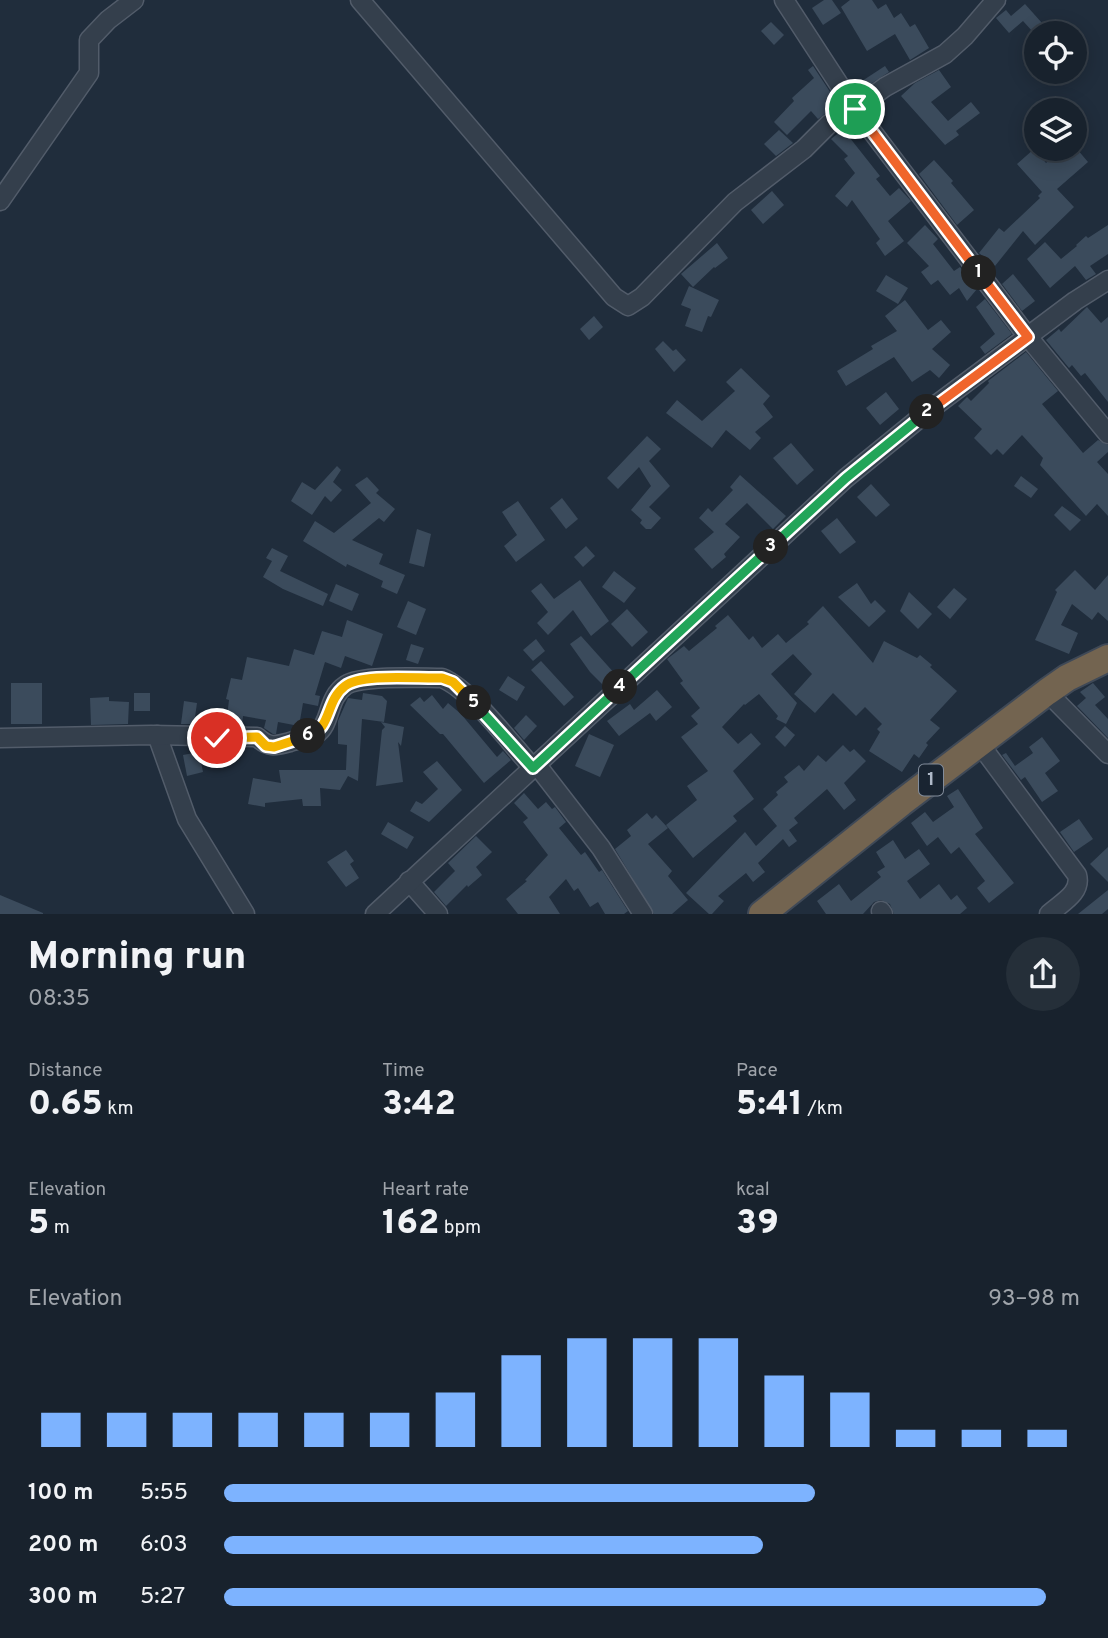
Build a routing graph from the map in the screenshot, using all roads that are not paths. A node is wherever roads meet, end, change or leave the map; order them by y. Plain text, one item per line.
1 (134, 0) edge
2 (360, 0) edge
3 (784, 0) edge
4 (996, 0) edge
5 (855, 109) junction
6 (0, 201) edge
7 (1108, 280) edge
8 (1028, 337) junction
9 (1108, 434) edge
10 (1108, 659) edge
11 (1047, 692) junction
12 (157, 735) junction
13 (0, 738) edge
14 (979, 744) junction
15 (1108, 754) edge
16 (534, 766) junction
17 (409, 881) junction
18 (246, 914) edge
19 (375, 914) edge
20 (438, 914) edge
21 (643, 914) edge
22 (762, 914) edge
23 (1049, 914) edge

1 - 6 street
2 - 5 street
3 - 5 street
4 - 5 street
5 - 8 street
7 - 8 street
8 - 9 street
8 - 16 street
10 - 11 highway, 1
11 - 14 highway, 1
11 - 15 street
12 - 13 street
12 - 16 street
12 - 18 street
14 - 22 highway, 1
14 - 23 street
16 - 17 street
16 - 21 street
17 - 19 street
17 - 20 street

